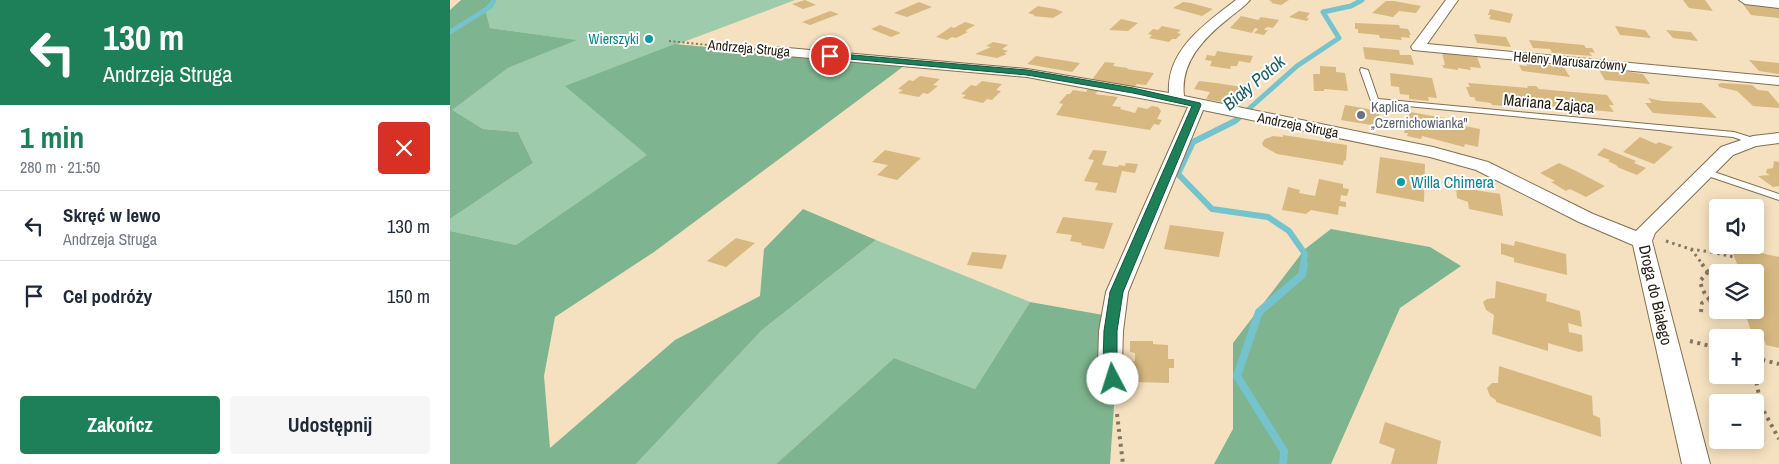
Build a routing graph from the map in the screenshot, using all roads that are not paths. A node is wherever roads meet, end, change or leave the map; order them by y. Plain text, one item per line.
1 (1244, 0) edge
2 (1452, 0) edge
3 (1745, 0) edge
4 (1779, 4) edge
5 (776, 52) road end
6 (1364, 70) dead end
7 (1779, 81) edge
8 (1177, 100) junction
9 (1197, 105) junction
10 (1779, 138) edge
11 (1753, 140) junction
12 (1705, 172) junction
13 (1779, 197) edge
14 (1642, 241) junction
15 (1115, 393) road end
16 (1696, 464) edge

1 - 8 street
2 - 7 street, Heleny Marusarzówny
3 - 4 street
5 - 8 street, Andrzeja Struga
6 - 11 lane, Mariana Zająca
8 - 9 street, Andrzeja Struga
9 - 14 street, Andrzeja Struga
9 - 15 street
10 - 11 street, Droga do Białego
11 - 12 street, Droga do Białego
12 - 13 lane
12 - 14 street, Droga do Białego
14 - 16 street, Droga do Białego

